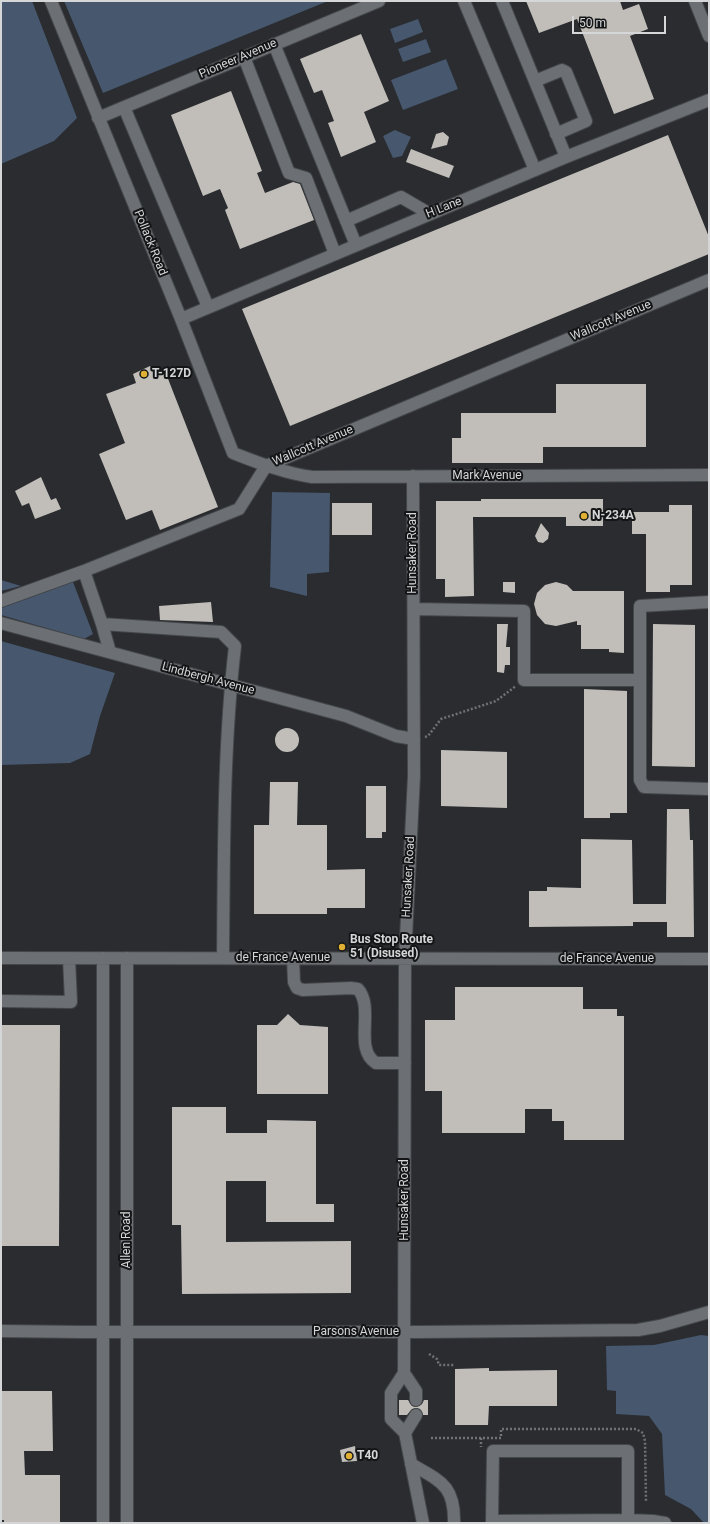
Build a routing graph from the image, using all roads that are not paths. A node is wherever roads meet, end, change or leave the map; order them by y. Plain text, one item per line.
1 (50, 1) edge
2 (379, 1) edge
3 (464, 1) edge
4 (502, 1) edge
5 (695, 1) edge
6 (709, 36) edge
7 (274, 44) junction
8 (244, 57) junction
9 (535, 81) junction
10 (709, 100) edge
11 (124, 107) junction
12 (98, 118) junction
13 (556, 134) junction
14 (566, 157) junction
15 (535, 170) junction
16 (430, 214) junction
17 (345, 220) junction
18 (325, 229) junction
19 (356, 245) junction
20 (335, 254) junction
21 (709, 280) edge
22 (208, 307) junction
23 (181, 318) junction
24 (266, 466) junction
25 (709, 475) edge
26 (413, 476) junction
27 (84, 571) junction
28 (1, 601) edge
29 (709, 602) edge
30 (414, 610) junction
31 (1, 623) edge
32 (102, 624) junction
33 (110, 652) junction
34 (640, 680) junction
35 (231, 685) junction
36 (414, 739) junction
37 (709, 789) edge
38 (1, 958) edge
39 (69, 958) junction
40 (103, 958) junction
41 (127, 958) junction
42 (223, 958) junction
43 (293, 958) junction
44 (405, 958) junction
45 (709, 959) edge
46 (1, 1001) edge
47 (405, 1063) junction
48 (709, 1312) edge
49 (1, 1331) edge
50 (103, 1332) junction
51 (127, 1332) junction
52 (404, 1332) junction
53 (404, 1373) junction
54 (416, 1400) dead end
55 (416, 1414) dead end
56 (405, 1433) junction
57 (411, 1464) junction
58 (628, 1520) junction
59 (103, 1523) edge
60 (128, 1523) edge
61 (423, 1523) edge
62 (454, 1523) edge
63 (665, 1523) edge

1 - 12 street, Pollack Road
2 - 7 street, Pioneer Avenue
3 - 15 street
4 - 9 street
5 - 6 street
7 - 8 street, Pioneer Avenue
7 - 17 street
8 - 11 street, Pioneer Avenue
8 - 18 street
9 - 13 street
9 - 13 street
10 - 14 street, H Lane
11 - 12 street, Pioneer Avenue
11 - 22 street
12 - 23 street, Pollack Road
13 - 14 street
14 - 15 street, H Lane
15 - 16 street, H Lane
16 - 17 street
16 - 19 street, H Lane
17 - 18 street
17 - 19 street
18 - 20 street
19 - 20 street, H Lane
20 - 22 street, H Lane
21 - 24 street, Wallcott Avenue
22 - 23 street, H Lane
23 - 24 street, Pollack Road
24 - 26 street, Mark Avenue
24 - 27 street, Wallcott Avenue
25 - 26 street, Mark Avenue
26 - 30 street, Hunsaker Road
27 - 28 street, Wallcott Avenue
27 - 32 street
29 - 34 street
30 - 34 street
30 - 36 street, Hunsaker Road
31 - 33 street, Lindbergh Avenue
32 - 33 street
32 - 35 street
33 - 35 street, Lindbergh Avenue
34 - 37 street
35 - 36 street, Lindbergh Avenue
35 - 42 street
36 - 44 street, Hunsaker Road
38 - 39 street, de France Avenue
39 - 40 street, de France Avenue
39 - 46 street
40 - 41 street, de France Avenue
40 - 50 street, Allen Road
41 - 42 street, de France Avenue
41 - 51 street, Allen Road
42 - 43 street, de France Avenue
43 - 44 street, de France Avenue
43 - 47 street
44 - 45 street, de France Avenue
44 - 47 street, Hunsaker Road
47 - 52 street, Hunsaker Road
48 - 52 street, Parsons Avenue
49 - 50 street, Parsons Avenue
50 - 51 street, Parsons Avenue
50 - 59 street, Allen Road
51 - 52 street, Parsons Avenue
51 - 60 street, Allen Road
52 - 53 street, Hunsaker Road
53 - 54 street
53 - 56 street
55 - 56 street
56 - 57 street
57 - 61 street
57 - 62 street
58 - 58 street
58 - 63 street

